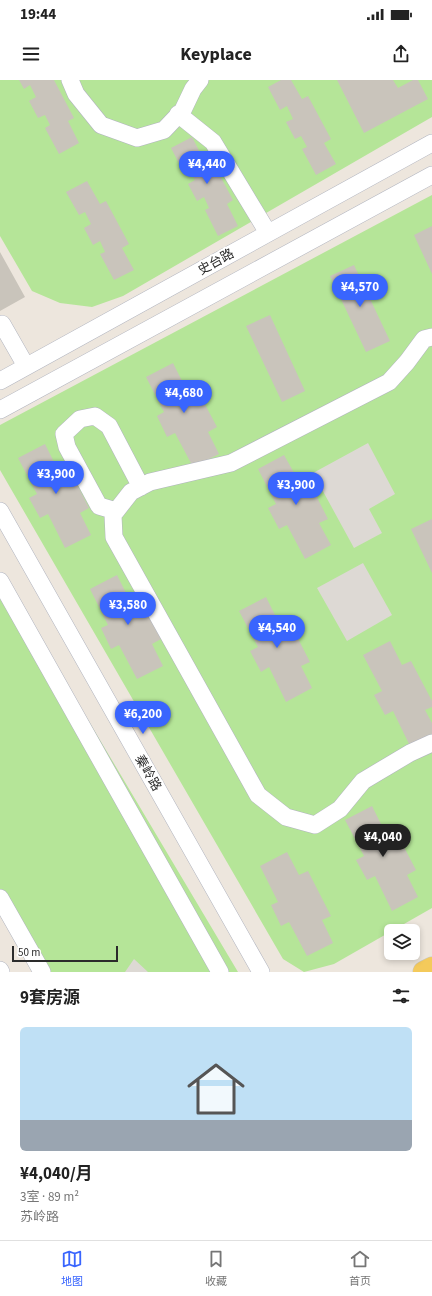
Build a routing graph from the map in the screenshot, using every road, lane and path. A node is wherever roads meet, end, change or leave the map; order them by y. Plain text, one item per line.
1 (70, 80) edge
2 (200, 80) edge
3 (178, 114) junction
4 (432, 143) edge
5 (432, 175) edge
6 (268, 233) junction
7 (0, 325) edge
8 (432, 338) edge
9 (26, 366) junction
10 (0, 381) edge
11 (0, 410) edge
12 (142, 487) junction
13 (0, 511) edge
14 (116, 511) junction
15 (0, 581) edge
16 (432, 743) edge
17 (3, 909) edge
18 (432, 968) edge
19 (42, 972) edge
20 (220, 972) edge
21 (261, 972) edge
22 (424, 972) edge

1 - 3 street
2 - 3 street
3 - 6 street
4 - 6 street, 史台路
5 - 11 street, 史台路
6 - 9 street, 史台路
7 - 9 street
8 - 12 street
9 - 10 street, 史台路
12 - 14 street
12 - 14 street
13 - 21 street, 秦岭路
14 - 16 street
15 - 20 street
17 - 19 street
18 - 22 main road

